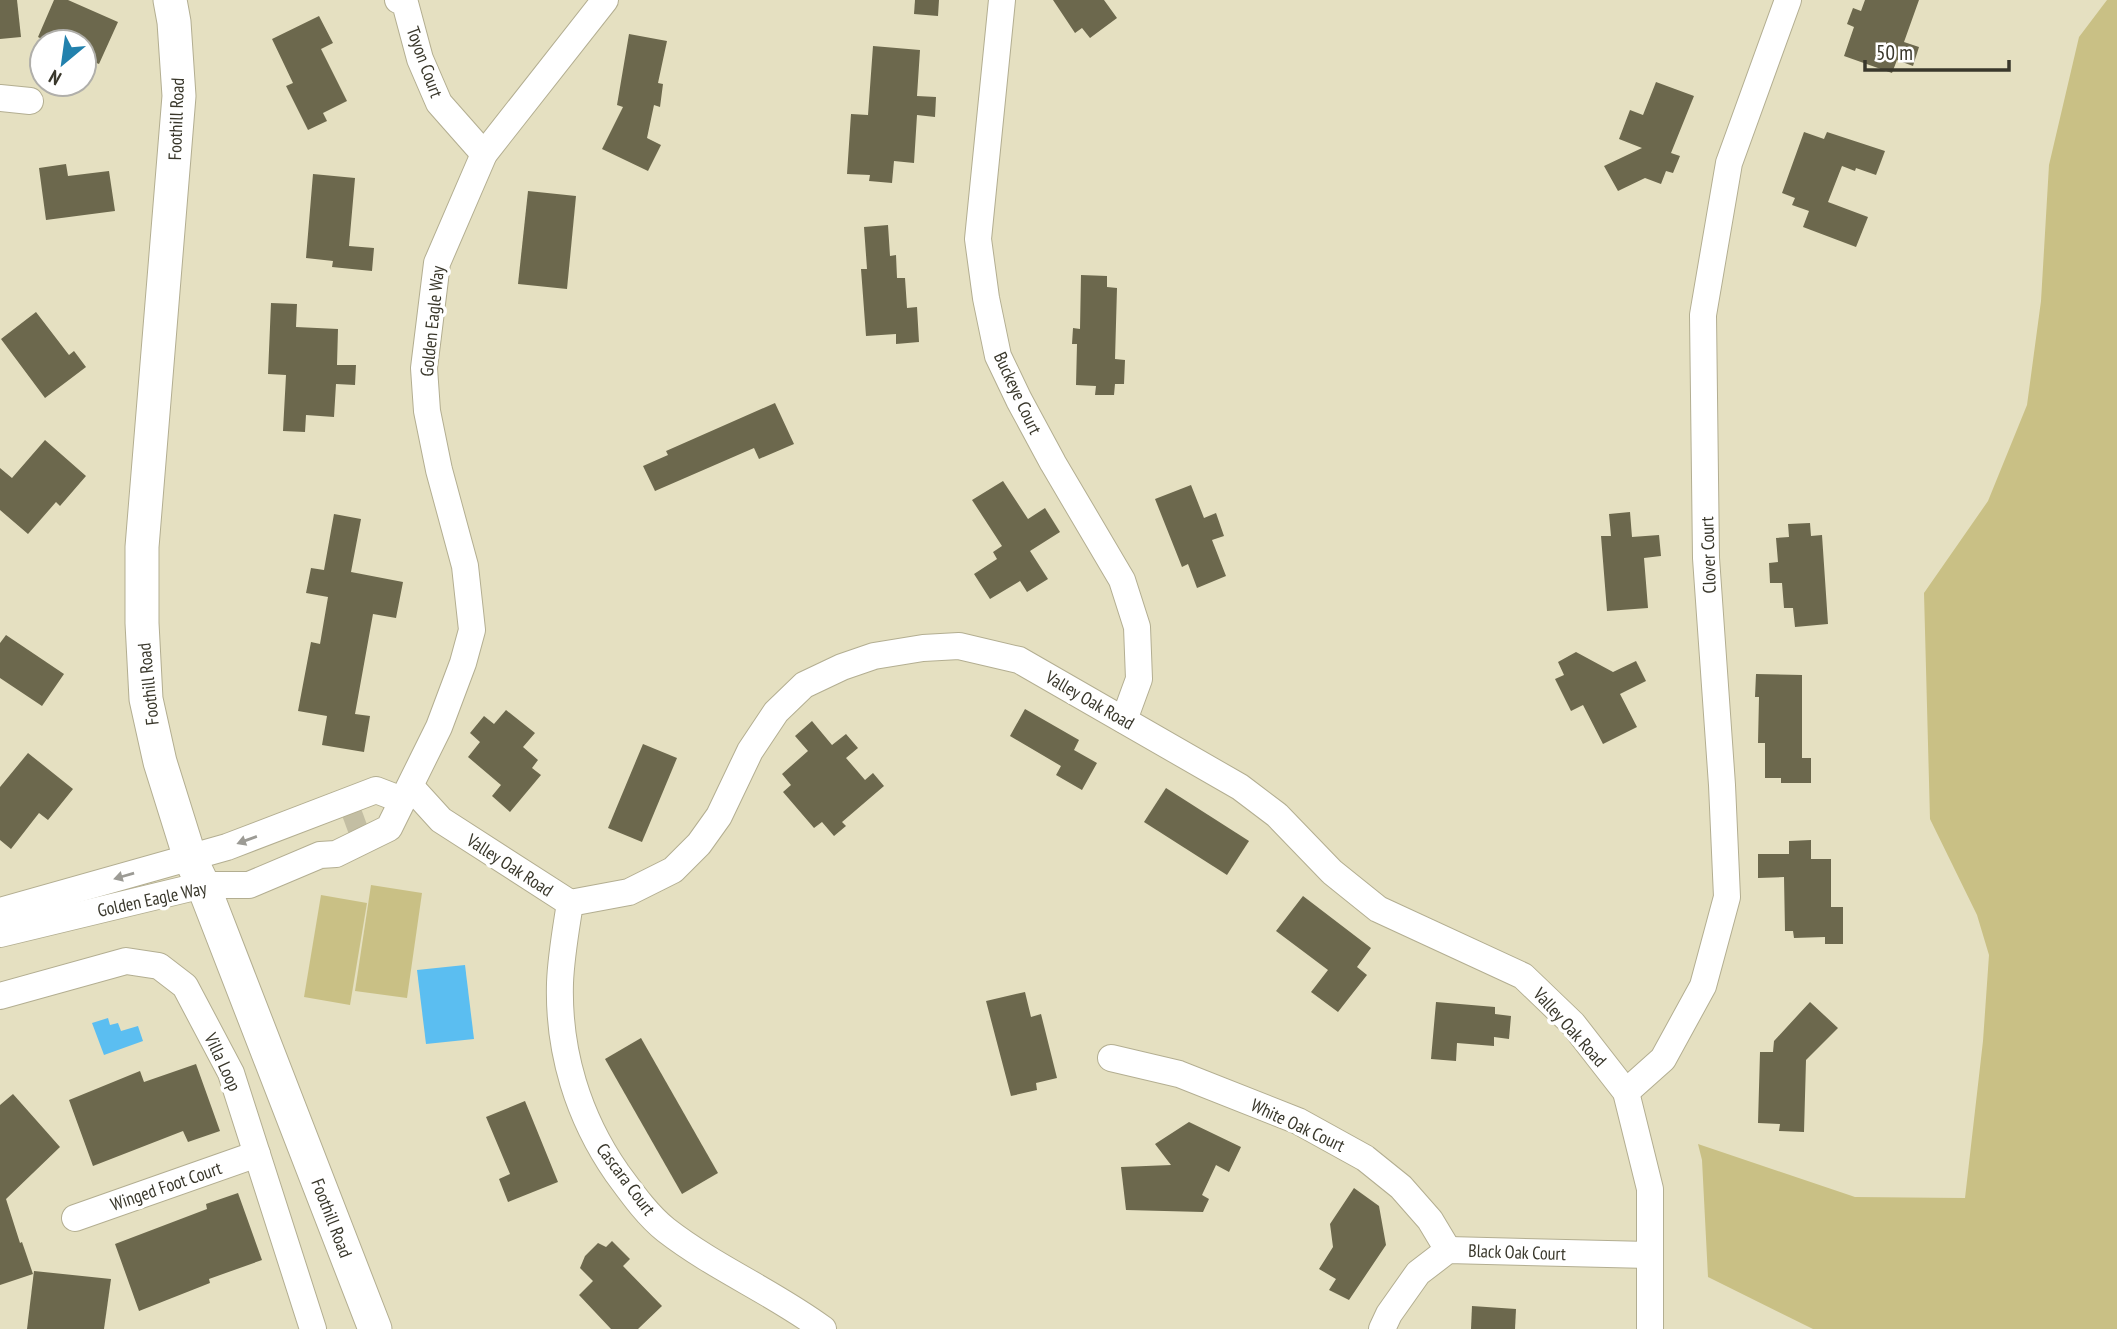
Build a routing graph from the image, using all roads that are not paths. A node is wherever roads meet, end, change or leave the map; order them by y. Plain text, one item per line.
1 (170, 0) edge
2 (398, 0) edge
3 (605, 0) edge
4 (1002, 0) edge
5 (1788, 0) edge
6 (0, 97) edge
7 (30, 101) dead end
8 (484, 154) junction
9 (1124, 720) junction
10 (407, 794) junction
11 (312, 839) junction
12 (197, 872) junction
13 (570, 903) junction
14 (0, 911) edge
15 (0, 934) edge
16 (0, 996) edge
17 (1111, 1058) dead end
18 (1626, 1092) junction
19 (257, 1154) junction
20 (75, 1218) dead end
21 (1448, 1250) junction
22 (1649, 1255) junction
23 (313, 1329) edge
24 (375, 1329) edge
25 (824, 1329) edge
26 (1382, 1329) edge
27 (1650, 1329) edge

1 - 12 main road, Foothill Road
2 - 8 street, Toyon Court
3 - 8 street, Golden Eagle Way
4 - 9 street, Buckeye Court
5 - 18 street, Clover Court
6 - 7 street
8 - 10 street, Golden Eagle Way
9 - 13 street, Valley Oak Road
9 - 18 street, Valley Oak Road
10 - 11 street, Golden Eagle Way
10 - 11 street, Golden Eagle Way
10 - 11 street, Golden Eagle Way
10 - 13 street, Valley Oak Road
11 -> 12 street, Golden Eagle Way
11 - 12 street, Golden Eagle Way
12 -> 14 street, Golden Eagle Way
12 - 15 street, Golden Eagle Way
12 - 24 main road, Foothill Road
13 - 25 street, Cascara Court
16 - 19 street, Villa Loop
17 - 21 street, White Oak Court
18 - 22 street, Valley Oak Road
19 - 20 street, Winged Foot Court
19 - 23 street, Villa Loop
21 - 22 street, Black Oak Court
21 - 26 street, Black Oak Court
22 - 27 street, Valley Oak Road

